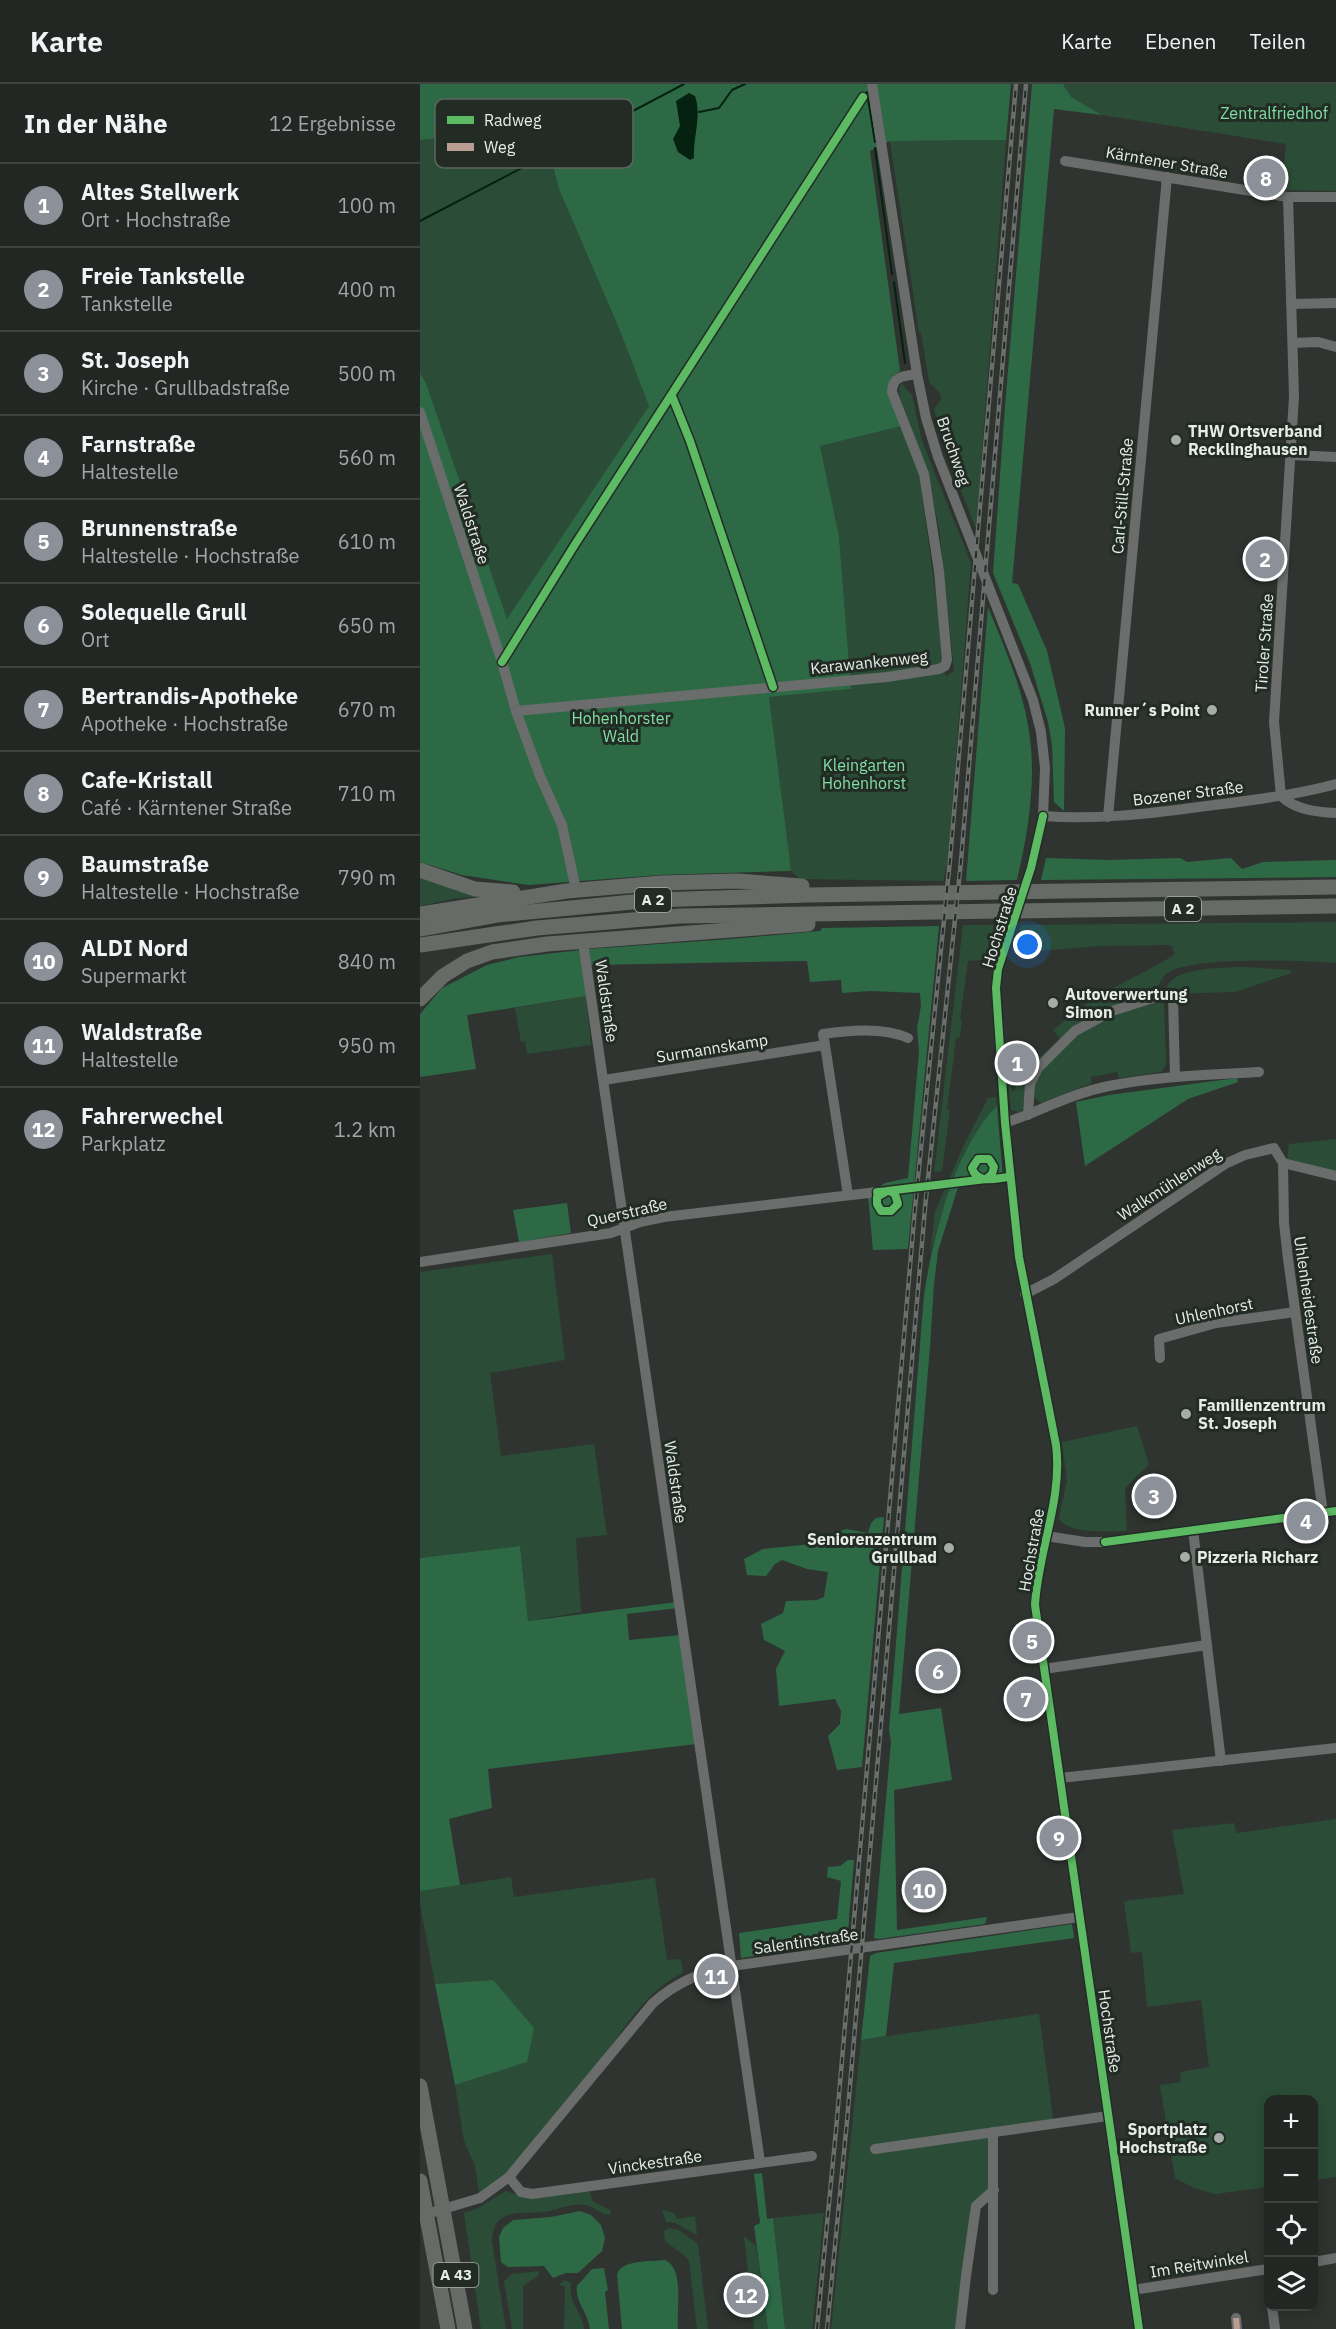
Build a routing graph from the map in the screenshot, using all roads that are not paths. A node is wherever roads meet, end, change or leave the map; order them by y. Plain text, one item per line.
1 (872, 84) edge
2 (1065, 160) dead end
3 (1167, 177) junction
4 (1288, 197) junction
5 (1336, 197) edge
6 (1336, 303) edge
7 (1291, 304) junction
8 (1293, 343) junction
9 (1336, 347) edge
10 (917, 374) junction
11 (420, 412) edge
12 (1291, 455) junction
13 (1336, 457) edge
14 (516, 711) junction
15 (1336, 784) edge
16 (1281, 796) junction
17 (1336, 813) edge
18 (1042, 816) junction
19 (1107, 817) junction
20 (420, 870) edge
21 (1336, 887) edge
22 (571, 888) junction
23 (887, 894) junction
24 (1336, 906) edge
25 (420, 914) edge
26 (890, 914) junction
27 (420, 929) edge
28 (479, 936) junction
29 (420, 945) edge
30 (584, 949) dead end
31 (420, 955) edge
32 (420, 999) edge
33 (908, 1038) dead end
34 (825, 1045) junction
35 (1259, 1072) dead end
36 (1175, 1077) junction
37 (604, 1080) junction
38 (1028, 1115) junction
39 (1005, 1123) junction
40 (1283, 1162) junction
41 (1336, 1176) edge
42 (877, 1192) dead end
43 (848, 1195) junction
44 (625, 1229) junction
45 (420, 1262) edge
46 (1025, 1294) junction
47 (1295, 1312) junction
48 (1160, 1358) dead end
49 (1336, 1511) edge
50 (1323, 1513) junction
51 (1193, 1530) junction
52 (1046, 1536) junction
53 (1207, 1645) junction
54 (1044, 1669) junction
55 (1336, 1748) edge
56 (1221, 1761) junction
57 (1060, 1778) junction
58 (1079, 1917) junction
59 (732, 1966) junction
60 (420, 2086) edge
61 (1108, 2116) junction
62 (993, 2132) junction
63 (875, 2149) dead end
64 (812, 2156) dead end
65 (760, 2162) junction
66 (509, 2177) junction
67 (420, 2181) edge
68 (994, 2190) junction
69 (425, 2217) edge
70 (1336, 2258) edge
71 (1318, 2261) edge
72 (436, 2262) junction
73 (1264, 2270) edge
74 (993, 2290) dead end
75 (1133, 2290) junction
76 (1273, 2311) edge
77 (440, 2329) edge
78 (448, 2329) edge
79 (465, 2329) edge
80 (960, 2329) edge
81 (1138, 2329) edge
82 (1275, 2329) edge

1 - 10 street, Bruchweg
2 - 3 street, Kärntener Straße
3 - 4 street, Kärntener Straße
3 - 19 street, Carl-Still-Straße
4 - 5 street, Kärntener Straße
4 - 7 street, Tiroler Straße
6 - 7 street
7 - 8 street, Tiroler Straße
8 - 9 street
8 - 12 street, Tiroler Straße
10 - 14 street, Karawankenweg
10 - 18 street, Bruchweg
11 - 14 street, Waldstraße
12 - 13 street
12 - 16 street, Tiroler Straße
14 - 22 street, Waldstraße
15 - 16 street, Bozener Straße
16 - 17 street
16 - 19 street, Bozener Straße
18 - 19 street, Bozener Straße
18 - 39 street, Hochstraße
20 - 22 highway
21 - 23 highway, A 2
22 - 23 highway
22 - 25 highway
23 - 27 highway, A 2
24 - 26 highway, A 2
26 - 28 highway, A 2
26 - 32 highway
28 - 29 highway, A 2
28 - 31 highway
30 - 37 street, Waldstraße
33 - 34 street, Surmannskamp
34 - 37 street, Surmannskamp
34 - 43 street
35 - 36 street
36 - 38 street
36 - 38 street
37 - 44 street, Waldstraße
38 - 39 street
39 - 46 street, Hochstraße
40 - 41 street, Walkmühlenweg
40 - 46 street, Walkmühlenweg
40 - 47 street, Uhlenheidestraße
42 - 43 street, Querstraße
43 - 44 street, Querstraße
44 - 45 street, Querstraße
44 - 59 street, Waldstraße
46 - 52 street, Hochstraße
47 - 48 street, Uhlenhorst
47 - 50 street, Uhlenheidestraße
49 - 50 street
50 - 51 street
51 - 52 street
51 - 53 street
52 - 54 street, Hochstraße
53 - 54 street
53 - 56 street
54 - 57 street, Hochstraße
55 - 56 street
56 - 57 street
57 - 58 street, Hochstraße
58 - 59 street, Salentinstraße
58 - 61 street, Hochstraße
59 - 65 street, Waldstraße
59 - 66 street, Salentinstraße
60 - 79 highway, A 43
61 - 62 street
61 - 75 street, Hochstraße
62 - 63 street
62 - 68 street
64 - 65 street, Vinckestraße
65 - 66 street, Vinckestraße
66 - 69 street, Salentinstraße
67 - 69 highway, A 43
68 - 74 street
68 - 80 street
69 - 72 highway, A 43
70 - 71 street
72 - 77 highway
72 - 78 highway, A 43
73 - 75 street, Im Reitwinkel
75 - 81 street, Hochstraße
76 - 82 street

